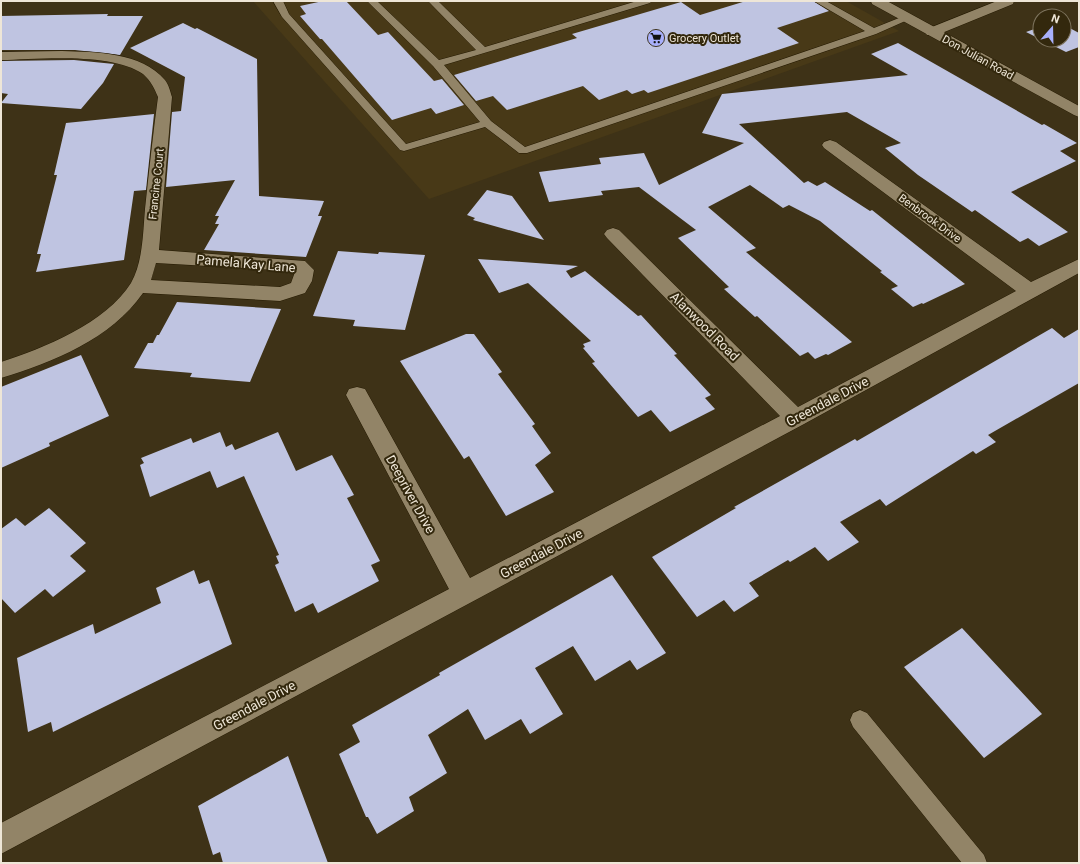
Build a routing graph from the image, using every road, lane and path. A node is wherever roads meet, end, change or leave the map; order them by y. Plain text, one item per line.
1 (278, 1) edge
2 (372, 1) edge
3 (432, 1) edge
4 (647, 1) edge
5 (819, 1) edge
6 (877, 1) edge
7 (1008, 1) edge
8 (907, 18) junction
9 (873, 32) junction
10 (932, 32) junction
11 (483, 51) junction
12 (1, 56) edge
13 (437, 64) junction
14 (1079, 112) edge
15 (487, 123) junction
16 (830, 145) dead end
17 (613, 234) dead end
18 (149, 256) junction
19 (1079, 265) edge
20 (139, 286) junction
21 (1030, 291) junction
22 (1, 370) edge
23 (357, 395) dead end
24 (796, 418) junction
25 (465, 593) junction
26 (860, 720) dead end
27 (1, 839) edge
28 (976, 863) edge

1 - 15 lane
2 - 13 lane
3 - 11 lane
4 - 11 lane
5 - 9 lane
6 - 8 street, Don Julian Road
7 - 10 street
8 - 9 lane
8 - 10 street, Don Julian Road
9 - 15 lane
10 - 14 street, Don Julian Road
11 - 13 lane
12 - 18 street, Francine Court
13 - 15 lane
16 - 21 street, Benbrook Drive
17 - 24 street, Alanwood Road
18 - 20 street, Francine Court
18 - 20 street, Pamela Kay Lane
19 - 21 street, Greendale Drive
20 - 22 street, Francine Court
21 - 24 street, Greendale Drive
23 - 25 street, Deepriver Drive
24 - 25 street, Greendale Drive
25 - 27 street, Greendale Drive
26 - 28 lane

